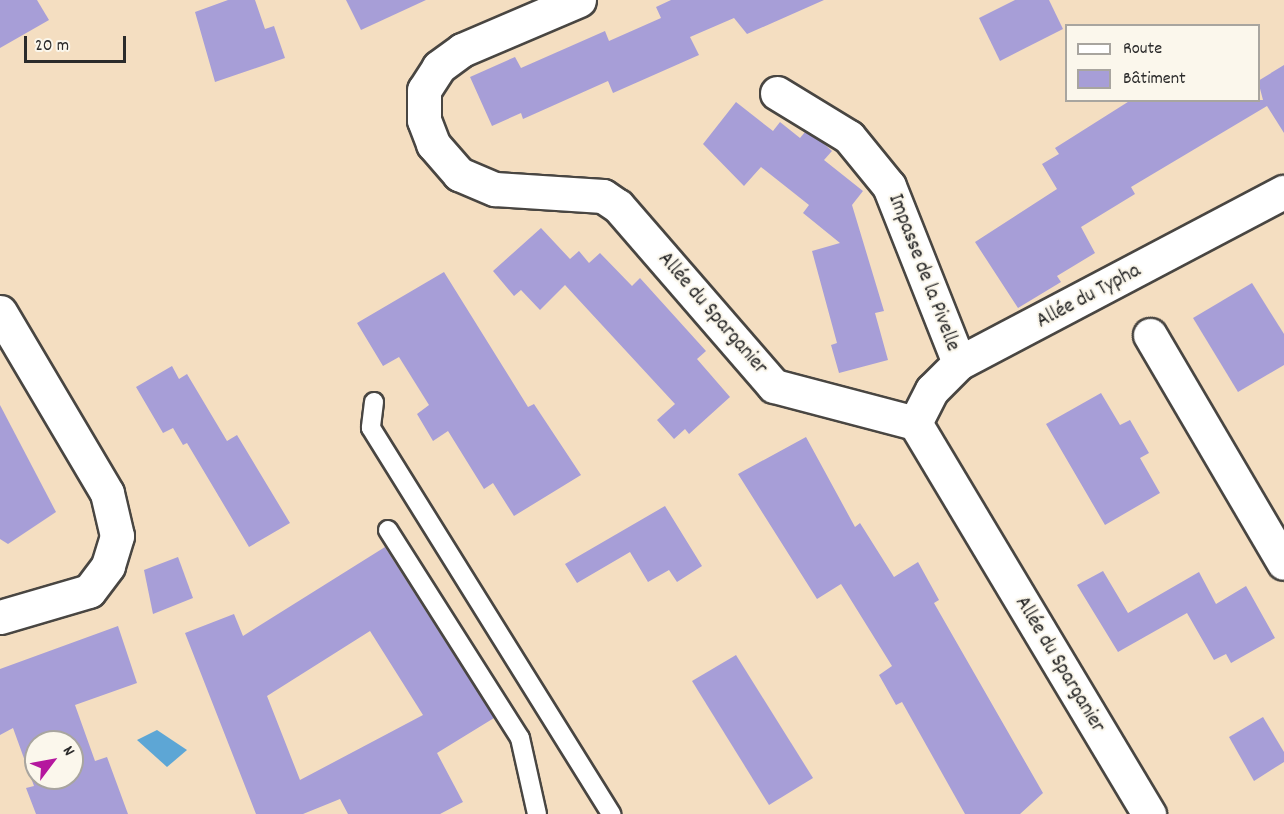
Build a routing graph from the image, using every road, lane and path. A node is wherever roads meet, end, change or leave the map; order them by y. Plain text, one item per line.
1 (579, 0) edge
2 (777, 93) dead end
3 (1284, 192) edge
4 (0, 312) edge
5 (1150, 335) dead end
6 (958, 363) junction
7 (374, 402) dead end
8 (915, 423) junction
9 (388, 530) dead end
10 (1284, 563) edge
11 (0, 617) edge
12 (537, 814) edge
13 (610, 814) edge
14 (1149, 814) edge

1 - 8 street, Allée du Sparganier
2 - 6 street, Impasse de la Pivelle
3 - 6 street, Allée du Typha
4 - 11 street
5 - 10 street
6 - 8 street, Allée du Typha
7 - 13 lane
8 - 14 street, Allée du Sparganier
9 - 12 lane

